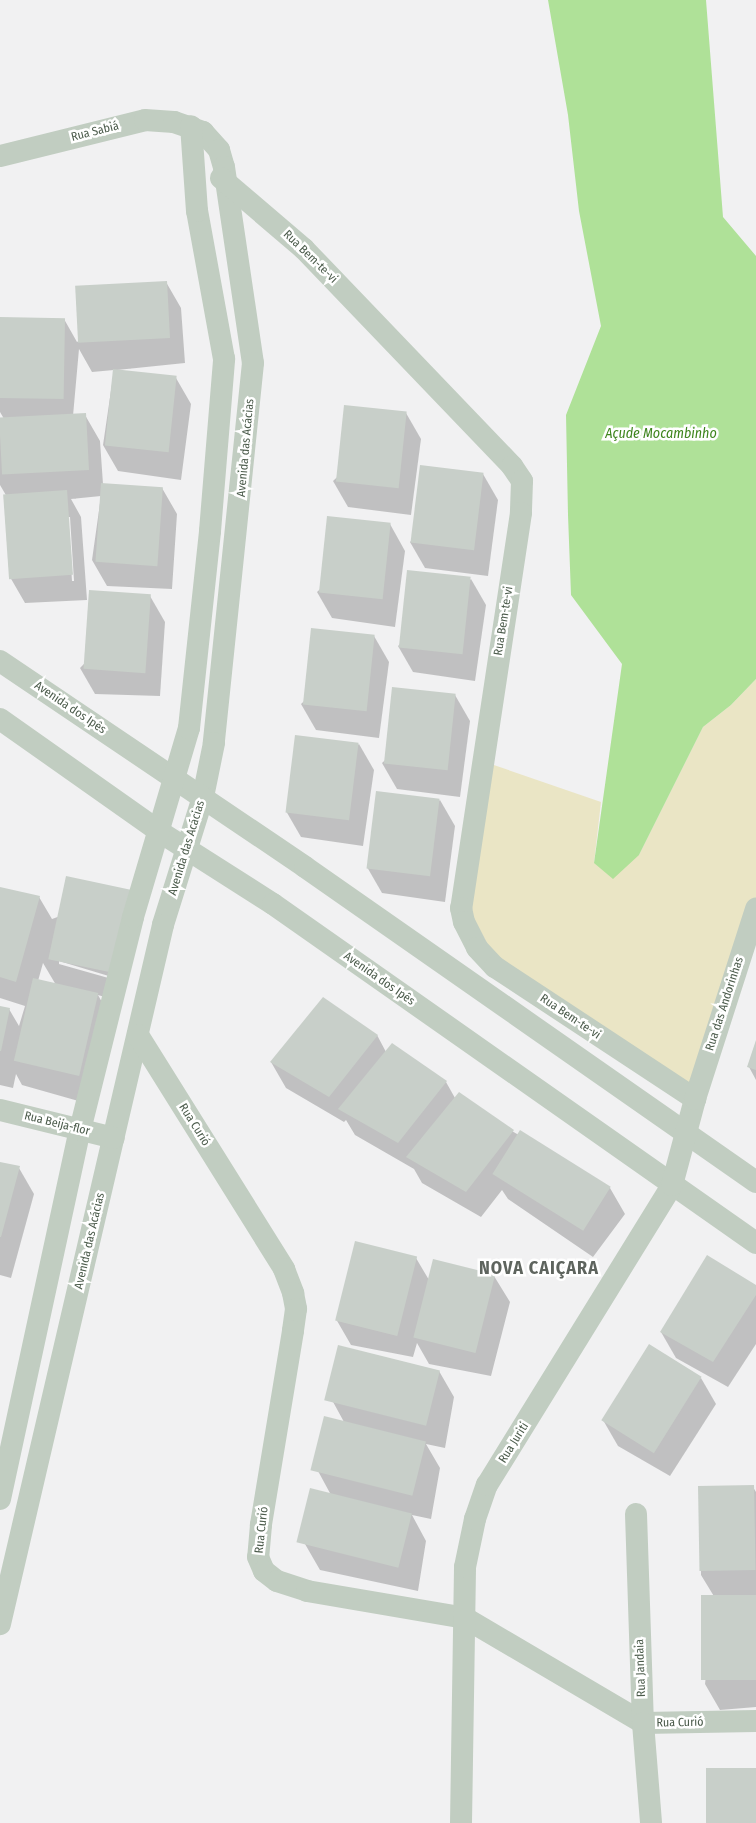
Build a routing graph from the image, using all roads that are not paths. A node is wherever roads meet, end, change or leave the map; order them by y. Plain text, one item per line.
1 (191, 126) junction
2 (0, 156) edge
3 (194, 179) junction
4 (227, 181) junction
5 (0, 661) edge
6 (0, 719) edge
7 (176, 779) junction
8 (203, 797) junction
9 (160, 832) junction
10 (187, 849) junction
11 (756, 909) edge
12 (138, 1035) junction
13 (694, 1100) junction
14 (0, 1110) edge
15 (80, 1130) junction
16 (687, 1134) junction
17 (114, 1138) junction
18 (756, 1182) edge
19 (672, 1185) junction
20 (756, 1242) edge
21 (6, 1443) edge
22 (0, 1499) edge
23 (636, 1514) dead end
24 (465, 1618) junction
25 (0, 1624) edge
26 (756, 1721) edge
27 (643, 1723) junction
28 (461, 1823) edge
29 (651, 1823) edge

1 - 2 street, Rua Sabiá
1 - 3 street
1 - 4 street, Avenida das Acácias
3 - 4 street, Rua Bem-te-vi
3 - 7 street
4 - 8 street, Avenida das Acácias
4 - 13 street, Rua Bem-te-vi
5 - 7 street, Avenida dos Ipês
6 - 9 street, Avenida dos Ipês
7 - 8 street, Avenida dos Ipês
7 - 9 street
8 - 10 street, Avenida das Acácias
8 - 16 street, Avenida dos Ipês
9 - 10 street, Avenida dos Ipês
9 - 15 street
10 - 12 street, Avenida das Acácias
10 - 19 street, Avenida dos Ipês
11 - 13 street, Rua das Andorinhas
12 - 17 street, Avenida das Acácias
12 - 24 street, Rua Curió
13 - 16 street, Rua Juriti
14 - 15 street, Rua Beija-flor
15 - 17 street, Rua Beija-flor
15 - 21 street
16 - 18 street, Avenida dos Ipês
16 - 19 street, Rua Juriti
17 - 25 street, Avenida das Acácias
19 - 20 street, Avenida dos Ipês
19 - 24 street, Rua Juriti
21 - 22 street
23 - 27 street, Rua Jandaia
24 - 27 street, Rua Curió
24 - 28 street, Rua Juriti
26 - 27 street, Rua Curió
27 - 29 street, Rua Jandaia

